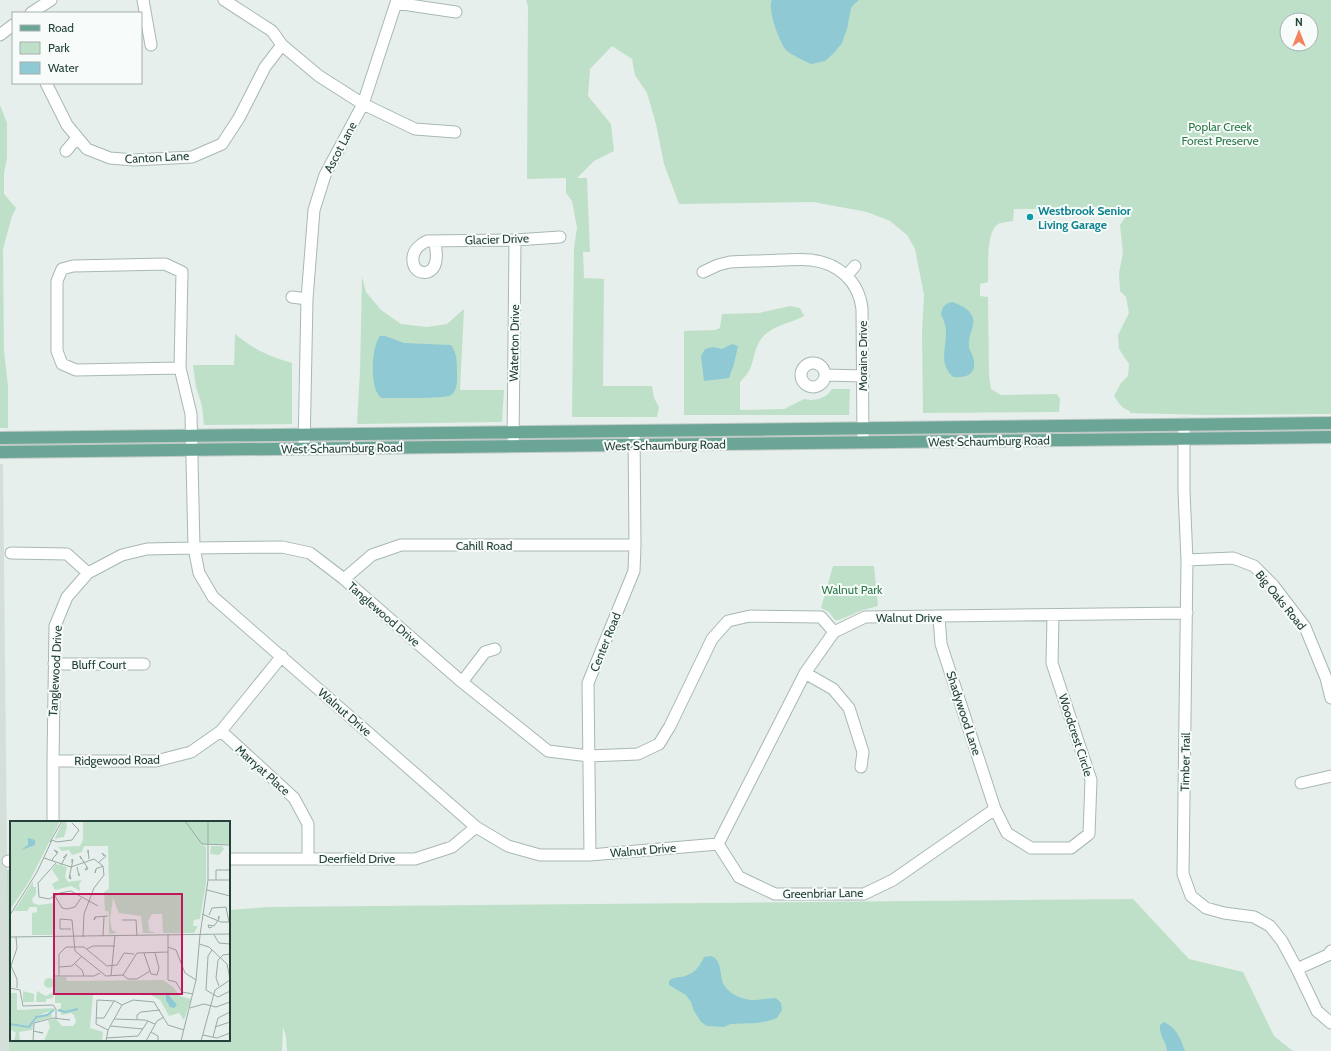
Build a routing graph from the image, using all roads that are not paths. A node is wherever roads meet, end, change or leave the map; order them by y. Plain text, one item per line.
1 (51, 0) edge
2 (143, 0) edge
3 (224, 0) edge
4 (396, 2) edge
5 (32, 12) edge
6 (456, 12) dead end
7 (151, 45) dead end
8 (282, 45) junction
9 (46, 84) edge
10 (363, 104) junction
11 (455, 132) dead end
12 (77, 138) junction
13 (66, 151) dead end
14 (560, 237) dead end
15 (515, 240) junction
16 (434, 241) dead end
17 (855, 266) dead end
18 (703, 272) dead end
19 (847, 275) junction
20 (292, 297) dead end
21 (307, 299) junction
22 (180, 368) junction
23 (825, 375) dead end
24 (862, 376) junction
25 (1331, 422) edge
26 (1184, 424) junction
27 (863, 428) junction
28 (634, 430) junction
29 (513, 432) junction
30 (304, 434) junction
31 (192, 436) junction
32 (1331, 437) edge
33 (0, 438) edge
34 (1184, 439) junction
35 (863, 442) junction
36 (634, 445) junction
37 (513, 446) junction
38 (304, 449) junction
39 (192, 450) junction
40 (0, 452) edge
41 (636, 545) junction
42 (194, 548) junction
43 (10, 553) dead end
44 (1187, 560) junction
45 (88, 573) junction
46 (344, 579) junction
47 (1187, 614) junction
48 (1052, 616) junction
49 (940, 617) junction
50 (834, 632) junction
51 (495, 649) dead end
52 (282, 656) junction
53 (54, 664) junction
54 (144, 664) dead end
55 (805, 673) junction
56 (462, 682) junction
57 (1331, 698) edge
58 (220, 731) junction
59 (589, 756) junction
60 (52, 761) junction
61 (862, 767) dead end
62 (1331, 776) edge
63 (1301, 783) dead end
64 (995, 808) junction
65 (53, 821) edge
66 (476, 827) junction
67 (718, 844) junction
68 (590, 855) junction
69 (308, 858) junction
70 (230, 859) edge
71 (1331, 951) edge
72 (1298, 969) junction
73 (1331, 1023) edge

1 - 5 street
2 - 7 street
3 - 8 street
4 - 6 street
4 - 10 street, Ascot Lane
8 - 10 street
8 - 12 street, Canton Lane
9 - 12 street, Canton Lane
10 - 11 street
10 - 21 street, Ascot Lane
12 - 13 street
14 - 15 street, Glacier Drive
15 - 16 street, Glacier Drive
15 - 29 street, Waterton Drive
17 - 19 street
18 - 19 street, Moraine Drive
19 - 24 street, Moraine Drive
20 - 21 street
21 - 30 street, Ascot Lane
22 - 22 street, Walnut Drive
22 - 31 street, Walnut Drive
23 - 24 street
24 - 27 street, Moraine Drive
25 - 26 main road, West Schaumburg Road
26 - 27 main road, West Schaumburg Road
26 - 34 street, Timber Trail
27 - 28 main road, West Schaumburg Road
27 - 35 street, Moraine Drive
28 - 29 main road, West Schaumburg Road
28 - 36 street, Center Road
29 - 30 main road, West Schaumburg Road
29 - 37 street, Waterton Drive
30 - 31 main road, West Schaumburg Road
30 - 38 street, Ascot Lane
31 - 33 main road, West Schaumburg Road
31 - 39 street, Walnut Drive
32 - 34 main road, West Schaumburg Road
34 - 35 main road, West Schaumburg Road
34 - 44 street, Timber Trail
35 - 36 main road, West Schaumburg Road
36 - 37 main road, West Schaumburg Road
36 - 41 street, Center Road
37 - 38 main road, West Schaumburg Road
38 - 39 main road, West Schaumburg Road
39 - 40 main road, West Schaumburg Road
39 - 42 street, Walnut Drive
41 - 46 street, Cahill Road
41 - 59 street, Center Road
42 - 45 street, Tanglewood Drive
42 - 46 street, Tanglewood Drive
42 - 52 street, Walnut Drive
43 - 45 street
44 - 47 street, Timber Trail
44 - 57 street, Big Oaks Road
45 - 53 street, Tanglewood Drive
46 - 56 street, Tanglewood Drive
47 - 48 street, Walnut Drive
47 - 72 street, Timber Trail
48 - 49 street, Walnut Drive
48 - 64 street, Woodcrest Circle
49 - 50 street, Walnut Drive
49 - 64 street, Shadywood Lane
50 - 55 street, Walnut Drive
50 - 59 street, Tanglewood Drive
51 - 56 street
52 - 58 street, Ridgewood Road
52 - 66 street, Walnut Drive
53 - 54 street, Bluff Court
53 - 60 street, Tanglewood Drive
55 - 61 street
55 - 67 street, Walnut Drive
56 - 59 street, Tanglewood Drive
58 - 60 street, Ridgewood Road
58 - 69 street, Marryat Place
59 - 68 street, Center Road
60 - 65 street, Tanglewood Drive
62 - 63 street
64 - 67 street, Greenbriar Lane
66 - 68 street, Walnut Drive
66 - 69 street, Deerfield Drive
67 - 68 street, Walnut Drive
69 - 70 street, Deerfield Drive
71 - 72 street
72 - 73 street, Timber Trail

